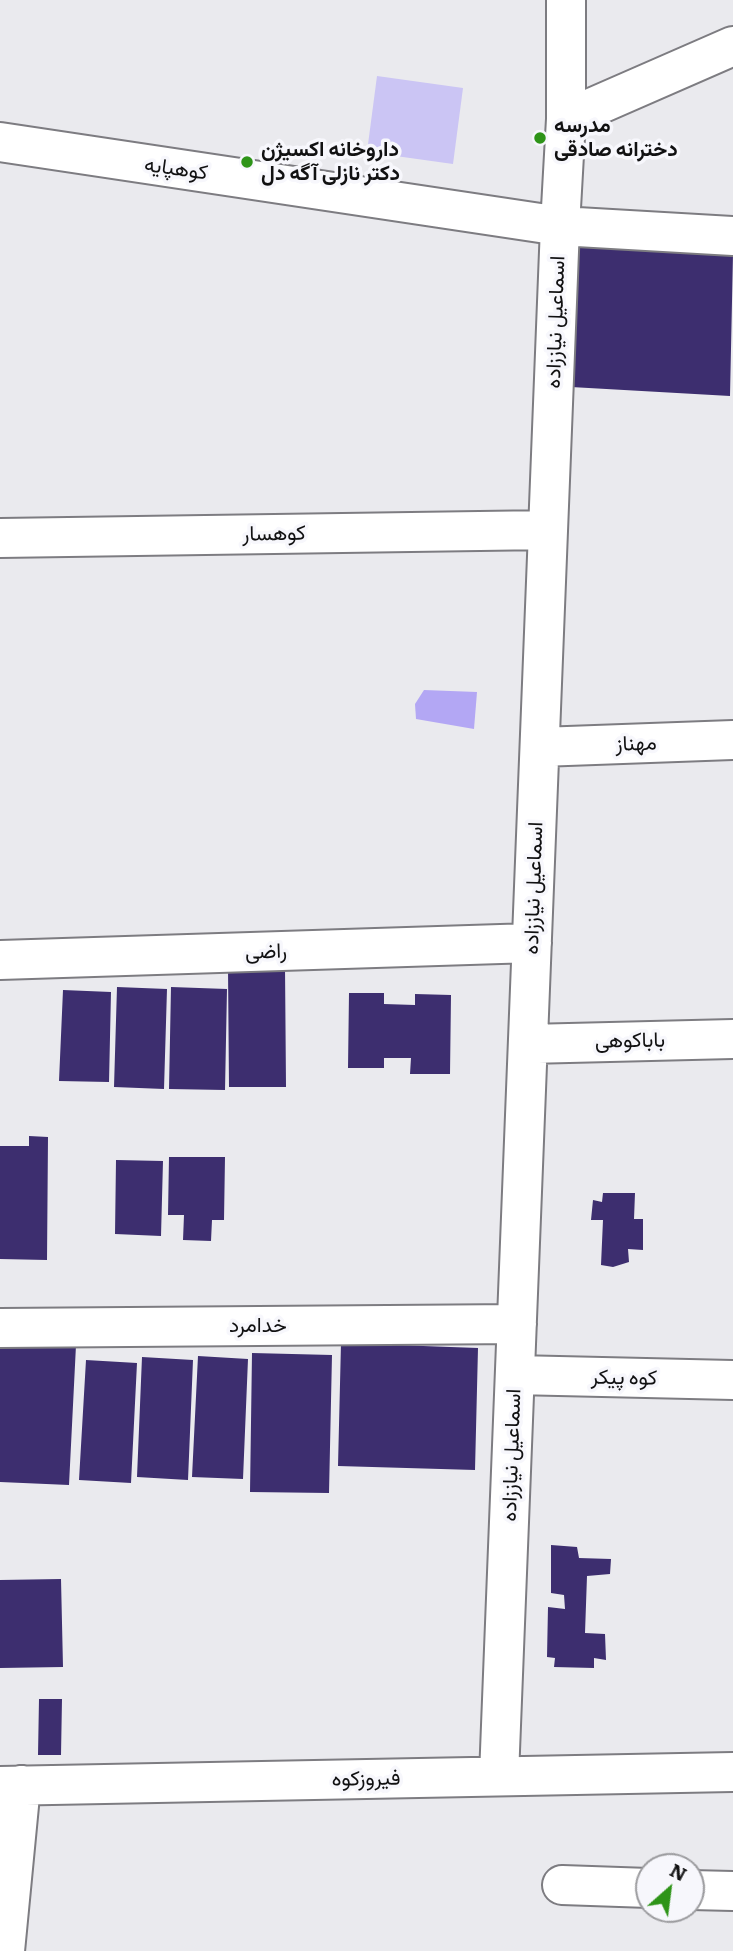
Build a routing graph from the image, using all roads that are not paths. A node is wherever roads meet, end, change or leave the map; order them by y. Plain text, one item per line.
1 (566, 0) edge
2 (733, 46) edge
3 (566, 119) junction
4 (0, 142) edge
5 (560, 226) junction
6 (733, 236) edge
7 (548, 530) junction
8 (0, 538) edge
9 (733, 740) edge
10 (540, 747) junction
11 (532, 943) junction
12 (0, 960) edge
13 (733, 1039) edge
14 (528, 1044) junction
15 (517, 1324) junction
16 (0, 1328) edge
17 (515, 1376) junction
18 (733, 1380) edge
19 (733, 1772) edge
20 (499, 1776) junction
21 (10, 1786) edge
22 (562, 1885) dead end
23 (635, 1888) edge
24 (705, 1890) edge
25 (733, 1891) edge
26 (5, 1951) edge

1 - 3 street, اسماعیل نیاززاده
2 - 3 street
3 - 5 street, اسماعیل نیاززاده
4 - 5 street, کوهپایه
5 - 6 street, کوهپایه
5 - 7 street, اسماعیل نیاززاده
7 - 8 street, کوهسار
7 - 10 street, اسماعیل نیاززاده
9 - 10 street, مهناز
10 - 11 street, اسماعیل نیاززاده
11 - 12 street, راضی
11 - 14 street, اسماعیل نیاززاده
13 - 14 street, باباکوهی
14 - 15 street, اسماعیل نیاززاده
15 - 16 street, خدامرد
15 - 17 street, اسماعیل نیاززاده
17 - 18 street, کوه پیکر
17 - 20 street, اسماعیل نیاززاده
19 - 20 street, فیروزکوه
20 - 21 street, فیروزکوه
21 - 26 street
22 - 23 street
24 - 25 street

